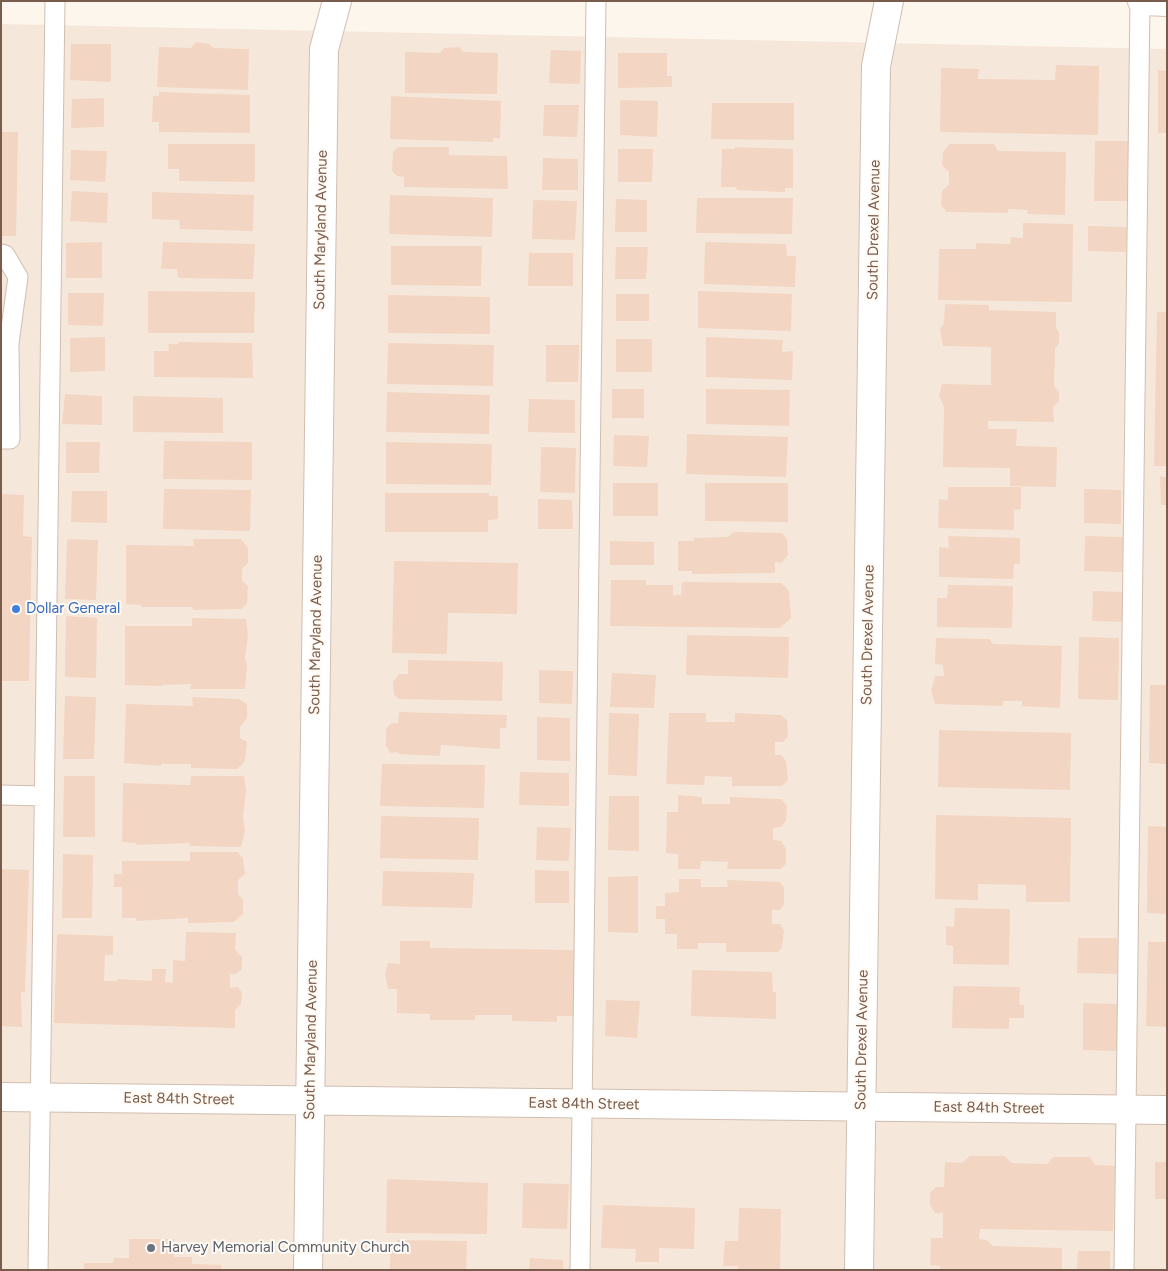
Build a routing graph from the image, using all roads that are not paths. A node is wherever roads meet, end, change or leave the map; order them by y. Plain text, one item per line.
1 (55, 1) edge
2 (337, 1) edge
3 (596, 1) edge
4 (889, 1) edge
5 (1141, 1) edge
6 (1167, 2) edge
7 (1, 254) edge
8 (5, 343) edge
9 (1, 439) edge
10 (1, 795) edge
11 (44, 796) junction
12 (1, 1097) edge
13 (40, 1097) junction
14 (310, 1100) junction
15 (582, 1104) junction
16 (862, 1106) junction
17 (1126, 1110) junction
18 (1167, 1110) edge
19 (38, 1270) edge
20 (308, 1270) edge
21 (580, 1270) edge
22 (859, 1270) edge
23 (1124, 1270) edge

1 - 11 lane
2 - 14 street, South Maryland Avenue
3 - 15 lane
4 - 16 street, South Drexel Avenue
5 - 6 street
5 - 17 lane
7 - 8 lane
8 - 9 lane
10 - 11 lane
11 - 13 lane
12 - 13 street, East 84th Street
13 - 14 street, East 84th Street
13 - 19 lane
14 - 15 street, East 84th Street
14 - 20 street, South Maryland Avenue
15 - 16 street, East 84th Street
15 - 21 lane
16 - 17 street, East 84th Street
16 - 22 street, South Drexel Avenue
17 - 18 street, East 84th Street
17 - 23 lane

